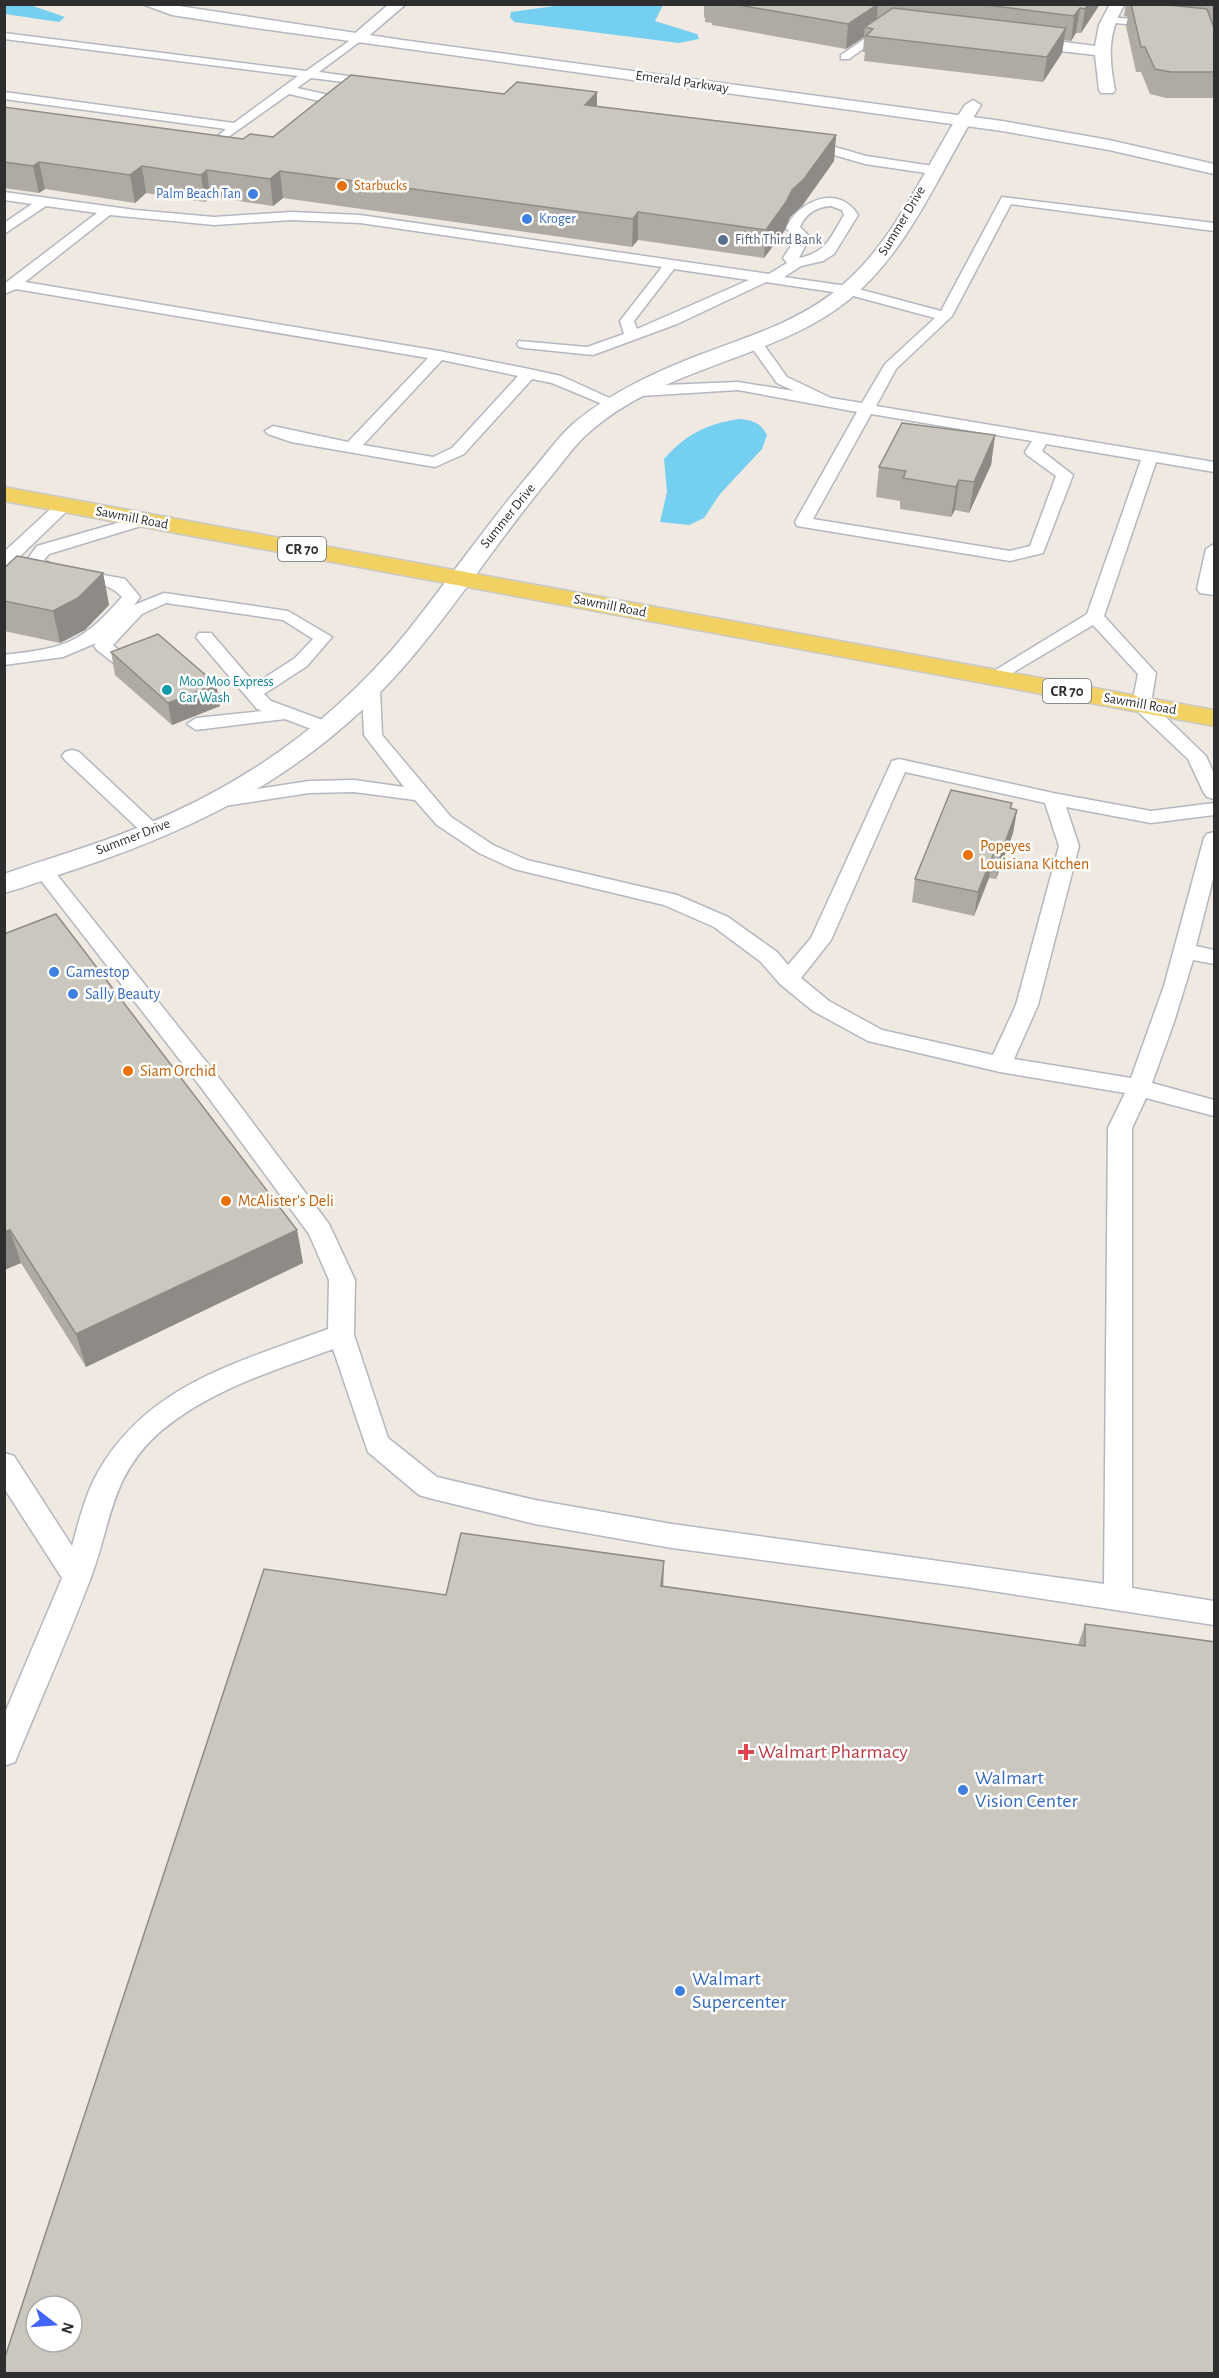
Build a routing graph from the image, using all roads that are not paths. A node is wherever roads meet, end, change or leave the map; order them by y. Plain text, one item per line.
1 (149, 4) edge
2 (219, 4) edge
3 (399, 4) edge
4 (1118, 4) edge
5 (1108, 20) junction
6 (873, 21) edge
7 (898, 25) joint
8 (374, 27) junction
9 (1215, 30) edge
10 (4, 36) edge
11 (358, 38) junction
12 (1008, 39) edge
13 (1100, 51) junction
14 (845, 57) dead end
15 (310, 75) junction
16 (750, 76) dead end
17 (392, 85) edge
18 (286, 90) junction
19 (1107, 90) dead end
20 (4, 95) edge
21 (950, 102) dead end
22 (976, 111) junction
23 (237, 126) junction
24 (307, 127) edge
25 (792, 139) edge
26 (231, 148) edge
27 (1215, 169) edge
28 (933, 170) junction
29 (4, 196) edge
30 (44, 201) junction
31 (108, 210) junction
32 (1215, 227) edge
33 (4, 230) edge
34 (796, 263) junction
35 (670, 264) junction
36 (767, 279) junction
37 (9, 288) edge
38 (847, 290) junction
39 (945, 316) junction
40 (632, 336) junction
41 (754, 341) junction
42 (524, 344) dead end
43 (439, 355) junction
44 (529, 373) junction
45 (641, 391) junction
46 (827, 402) junction
47 (617, 405) junction
48 (865, 408) junction
49 (273, 431) dead end
50 (1042, 438) junction
51 (352, 447) junction
52 (1150, 457) junction
53 (1215, 467) edge
54 (4, 494) edge
55 (64, 505) junction
56 (145, 520) junction
57 (1215, 549) edge
58 (4, 562) edge
59 (459, 577) junction
60 (1215, 590) edge
61 (1095, 617) junction
62 (205, 637) dead end
63 (4, 660) edge
64 (126, 664) edge
65 (993, 677) junction
66 (370, 689) junction
67 (254, 692) junction
68 (1141, 704) junction
69 (286, 714) junction
70 (1215, 718) edge
71 (196, 723) dead end
72 (329, 729) junction
73 (72, 756) dead end
74 (1215, 793) edge
75 (420, 795) junction
76 (1053, 799) junction
77 (218, 801) junction
78 (1215, 809) edge
79 (153, 832) junction
80 (1215, 838) edge
81 (43, 870) junction
82 (4, 884) edge
83 (1184, 951) junction
84 (1215, 957) edge
85 (788, 980) junction
86 (1000, 1064) junction
87 (1140, 1088) junction
88 (1215, 1108) edge
89 (340, 1335) junction
90 (4, 1464) edge
91 (77, 1577) junction
92 (1118, 1599) junction
93 (1215, 1613) edge
94 (4, 1752) edge

1 - 11 street, Emerald Parkway
2 - 8 street, Emerald Parkway
3 - 8 street
4 - 5 street
5 - 9 lane
5 - 13 street
6 - 7 street
7 - 14 lane
8 - 11 street
8 - 16 street, Emerald Parkway
10 - 15 lane
11 - 15 lane
11 - 22 street, Emerald Parkway
12 - 13 street
13 - 19 street
15 - 17 lane
15 - 18 lane
18 - 23 lane
18 - 24 lane
20 - 23 lane
21 - 22 street, Emerald Parkway
22 - 27 street, Emerald Parkway
22 - 28 street, Summer Drive
23 - 26 lane
25 - 28 lane
28 - 38 street, Summer Drive
29 - 30 lane
30 - 31 lane
30 - 33 lane
31 - 35 lane
31 - 37 lane
32 - 39 lane
34 - 34 lane
34 - 36 lane
35 - 36 lane
35 - 40 lane
36 - 38 lane
36 - 40 lane
37 - 43 lane
38 - 39 lane
38 - 41 street, Summer Drive
39 - 48 lane
40 - 42 lane
41 - 45 street, Summer Drive
41 - 46 lane
43 - 44 lane
43 - 51 lane
44 - 47 lane
44 - 51 lane
45 - 46 lane
45 - 47 street, Summer Drive
46 - 48 lane
47 - 59 street, Summer Drive
48 - 50 lane
48 - 50 lane
49 - 51 lane
50 - 52 lane
52 - 53 lane
52 - 61 lane
54 - 55 main road, Sawmill Road / CR 70
55 - 56 main road, Sawmill Road / CR 70
55 - 58 lane
56 - 59 main road, Sawmill Road / CR 70
56 - 63 lane
57 - 60 lane
59 - 65 main road, Sawmill Road / CR 70
59 - 66 street, Summer Drive
61 - 65 lane
61 - 68 lane
62 - 67 lane
64 - 67 lane
65 - 68 main road, Sawmill Road / CR 70
66 - 72 street, Summer Drive
66 - 75 lane
67 - 69 lane
68 - 70 main road, Sawmill Road / CR 70
68 - 74 lane
69 - 71 lane
69 - 72 lane
72 - 77 street, Summer Drive
73 - 79 lane
75 - 77 lane
75 - 85 lane
76 - 78 lane
76 - 85 lane
76 - 86 lane
77 - 79 street, Summer Drive
79 - 81 street, Summer Drive
80 - 83 lane
81 - 82 street, Summer Drive
81 - 89 lane
83 - 84 lane
83 - 87 lane
85 - 86 lane
86 - 87 lane
87 - 88 lane
87 - 92 lane
89 - 91 lane
89 - 92 lane
90 - 91 lane
91 - 94 lane
92 - 93 lane

